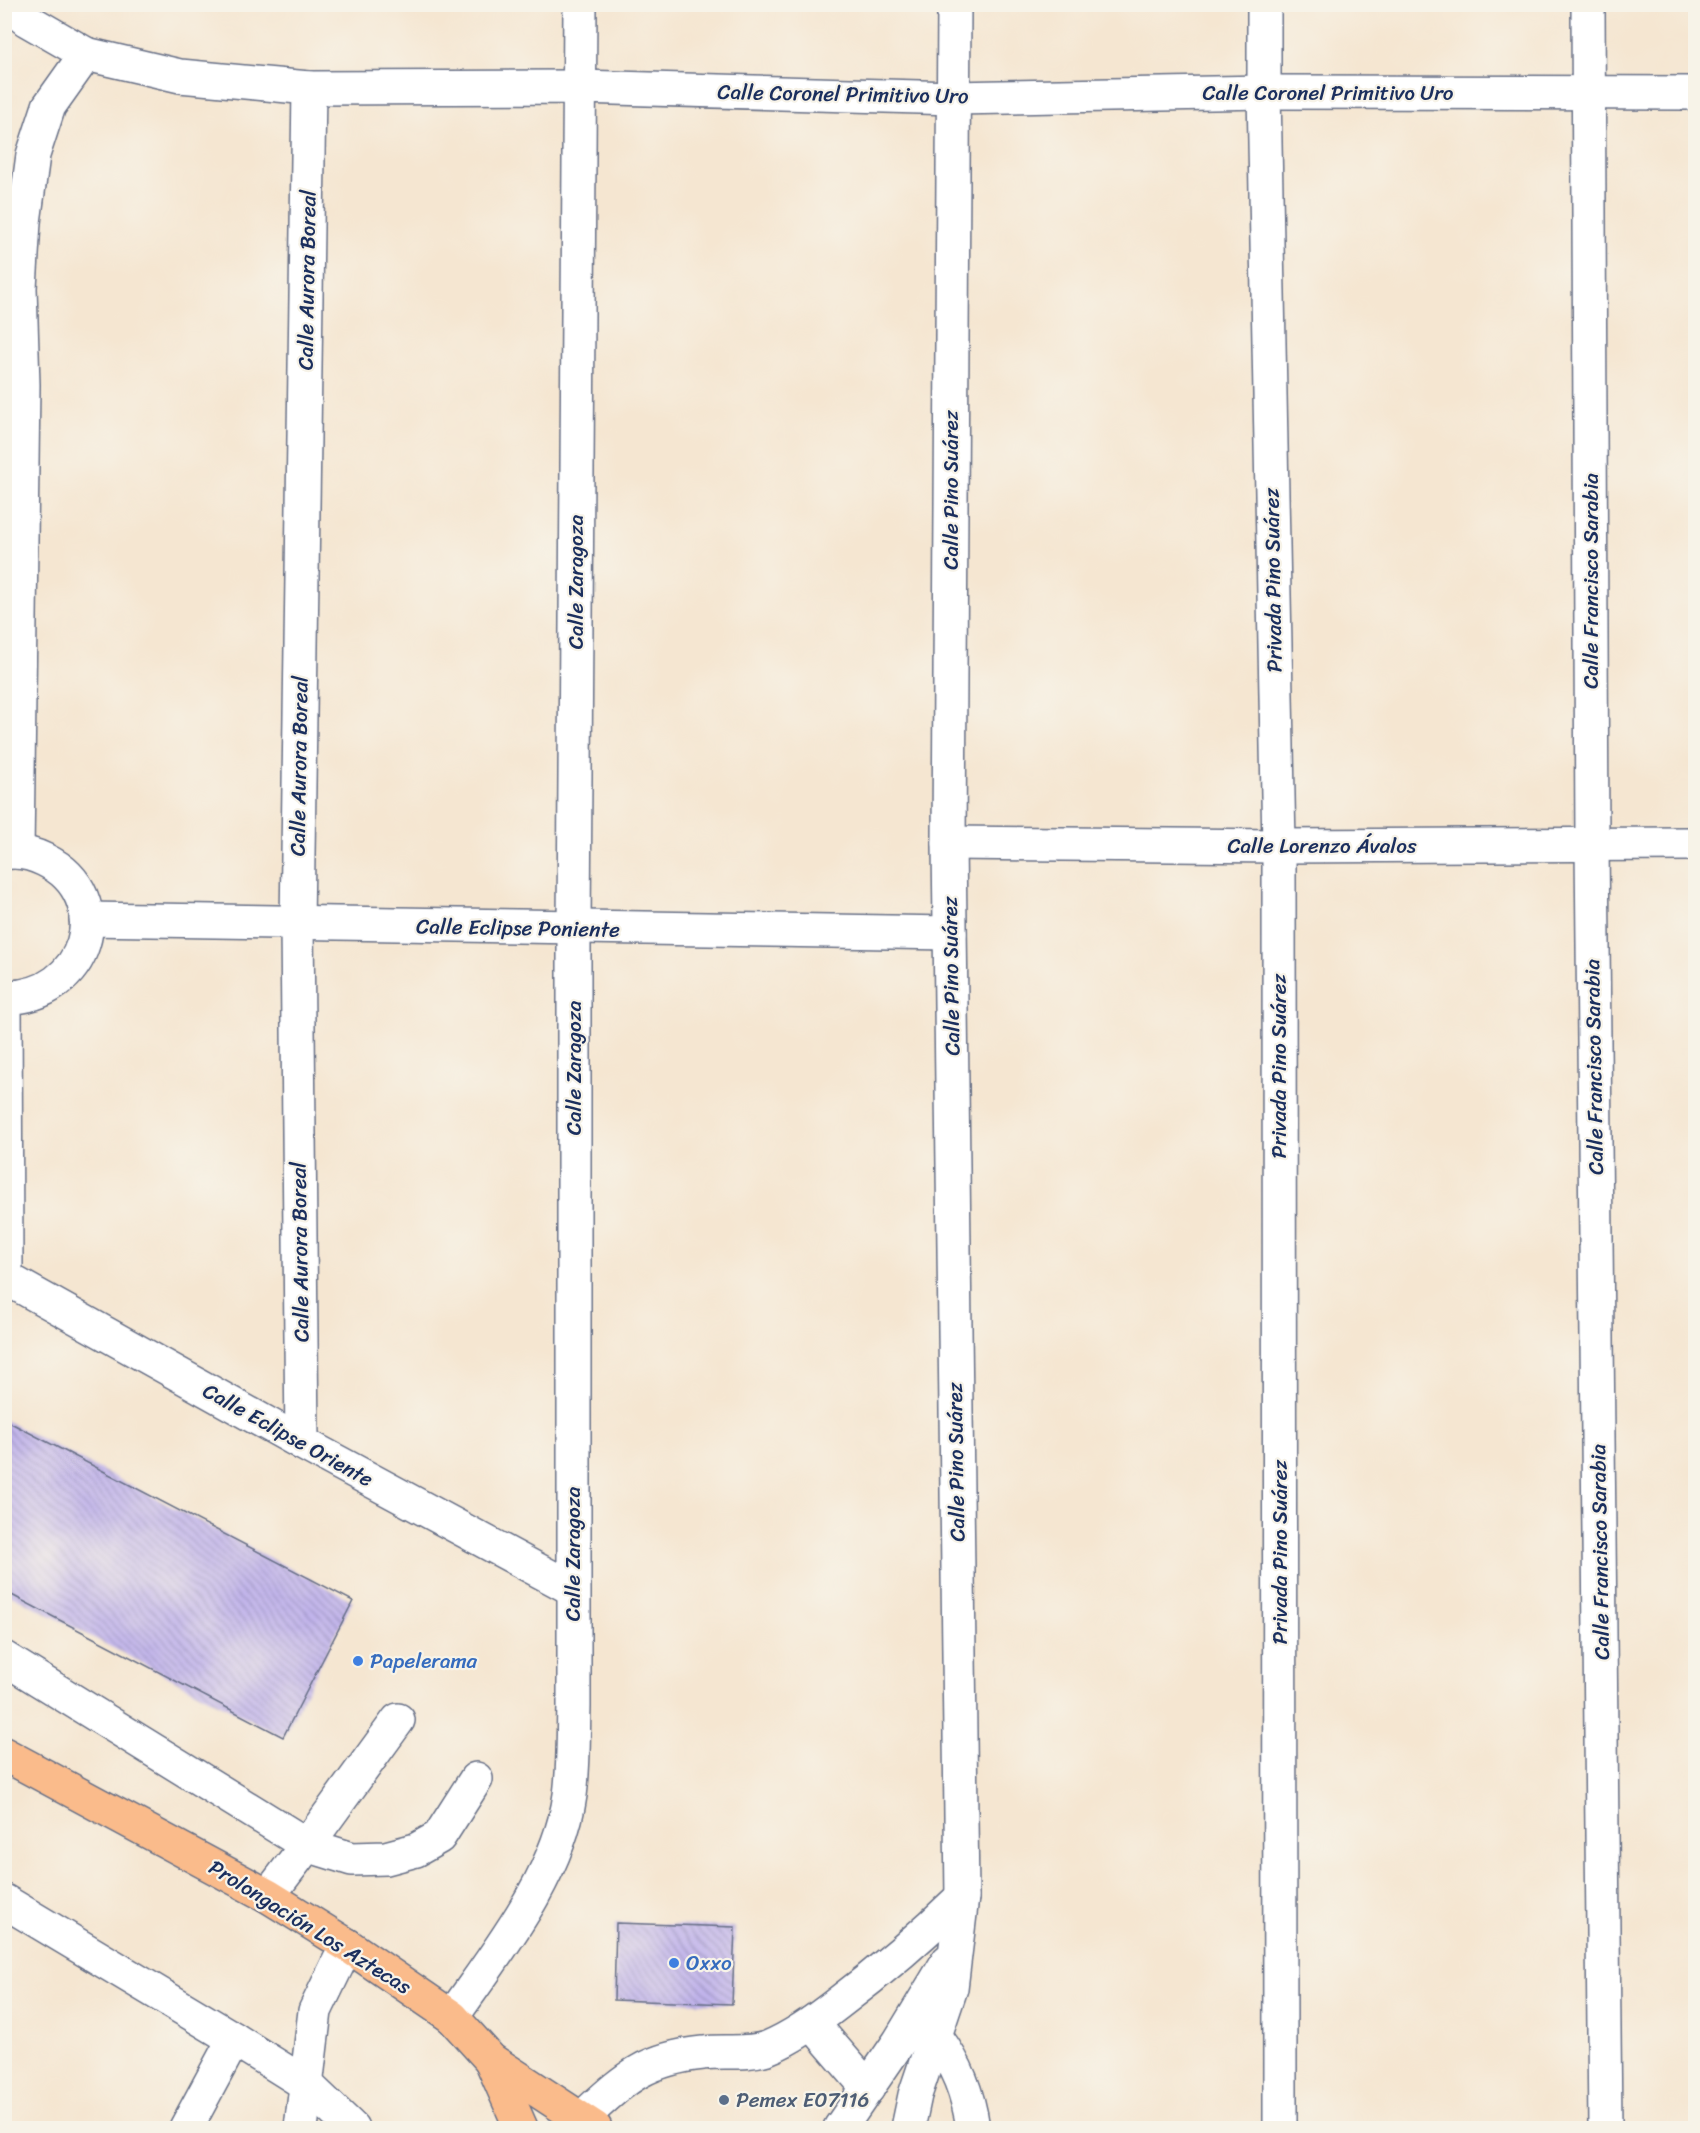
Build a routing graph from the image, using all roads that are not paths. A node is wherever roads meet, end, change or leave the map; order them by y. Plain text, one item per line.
1 (7, 4) edge
2 (580, 4) edge
3 (954, 4) edge
4 (1264, 4) edge
5 (1588, 4) edge
6 (86, 54) junction
7 (580, 87) junction
8 (309, 88) junction
9 (1264, 92) junction
10 (1590, 93) junction
11 (1695, 93) edge
12 (954, 98) junction
13 (33, 154) junction
14 (4, 187) edge
15 (14, 383) edge
16 (949, 843) junction
17 (1695, 844) edge
18 (1592, 845) junction
19 (1279, 846) junction
20 (11, 853) edge
21 (86, 919) junction
22 (297, 924) junction
23 (574, 929) junction
24 (950, 933) junction
25 (5, 997) edge
26 (5, 1278) edge
27 (302, 1443) junction
28 (573, 1589) junction
29 (4, 1658) edge
30 (399, 1720) dead end
31 (6, 1758) edge
32 (476, 1779) dead end
33 (307, 1845) junction
34 (268, 1896) junction
35 (962, 1897) junction
36 (4, 1901) edge
37 (347, 1945) junction
38 (957, 1948) junction
39 (452, 2017) junction
40 (812, 2023) junction
41 (936, 2037) junction
42 (234, 2039) junction
43 (491, 2060) junction
44 (306, 2084) junction
45 (868, 2088) junction
46 (588, 2123) edge
47 (186, 2128) edge
48 (301, 2128) edge
49 (352, 2128) edge
50 (521, 2128) edge
51 (840, 2128) edge
52 (908, 2128) edge
53 (973, 2128) edge
54 (1280, 2128) edge
55 (1605, 2128) edge

1 - 6 street, Calle Coronel Primitivo Uro
2 - 7 street, Calle Zaragoza
3 - 12 street, Calle Pino Suárez
4 - 9 street, Privada Pino Suárez
5 - 10 street, Calle Francisco Sarabia
6 - 8 street, Calle Coronel Primitivo Uro
6 - 13 street
7 - 8 street, Calle Coronel Primitivo Uro
7 - 12 street, Calle Coronel Primitivo Uro
7 - 23 street, Calle Zaragoza
8 - 22 street, Calle Aurora Boreal
9 - 10 street, Calle Coronel Primitivo Uro
9 - 12 street, Calle Coronel Primitivo Uro
9 - 19 street, Privada Pino Suárez
10 - 11 street, Calle Coronel Primitivo Uro
10 - 18 street, Calle Francisco Sarabia
12 - 16 street, Calle Pino Suárez
13 - 14 street
13 - 15 street
15 - 20 street
16 - 19 street, Calle Lorenzo Ávalos
16 - 24 street, Calle Pino Suárez
17 - 18 street, Calle Lorenzo Ávalos
18 - 19 street, Calle Lorenzo Ávalos
18 - 55 street, Calle Francisco Sarabia
19 - 54 street, Privada Pino Suárez
20 - 21 street
21 - 22 street, Calle Eclipse Poniente
21 - 25 street
22 - 23 street, Calle Eclipse Poniente
22 - 27 street, Calle Aurora Boreal
23 - 24 street, Calle Eclipse Poniente
23 - 28 street, Calle Zaragoza
24 - 35 street, Calle Pino Suárez
25 - 26 street
26 - 27 street, Calle Eclipse Oriente
27 - 28 street, Calle Eclipse Oriente
28 - 39 street, Calle Zaragoza
29 - 33 street
30 - 33 street
31 - 34 main road, Prolongación Los Aztecas
32 - 33 street
33 - 34 street
34 - 37 main road, Prolongación Los Aztecas
35 - 38 street, Calle Pino Suárez
35 - 40 street
36 - 42 street
37 - 39 main road, Prolongación Los Aztecas
37 - 44 street
38 - 41 street, Calle Pino Suárez
38 - 45 street, Calle Pino Suárez
39 - 43 main road, Prolongación Los Aztecas
40 - 45 street
40 - 46 street
41 - 52 street, Calle Pino Suárez
41 - 53 street
42 - 44 street
42 - 47 street
43 - 46 main road, Prolongación Los Aztecas
43 - 50 main road
44 - 48 street
44 - 49 street
45 - 51 street, Calle Pino Suárez

